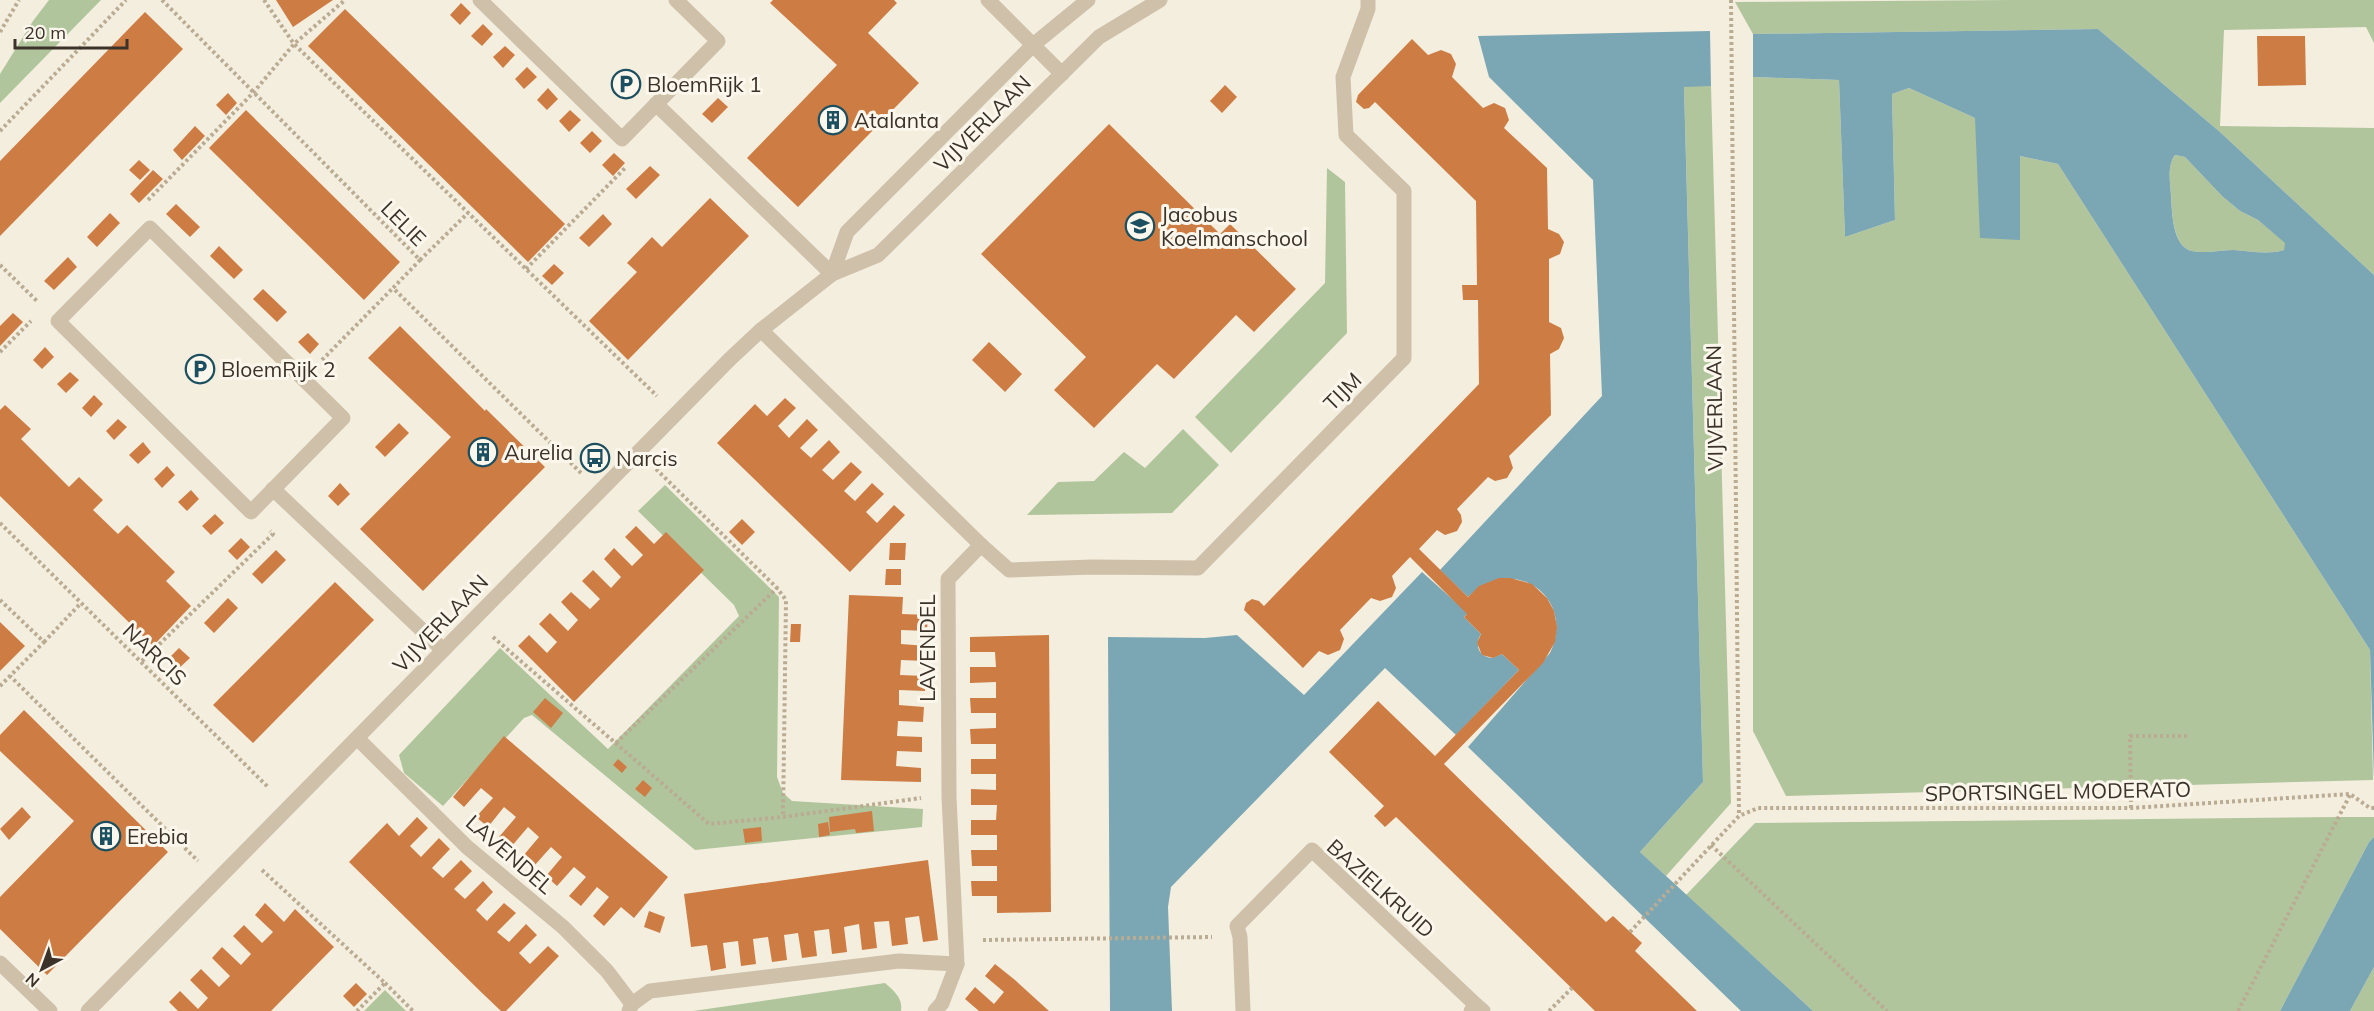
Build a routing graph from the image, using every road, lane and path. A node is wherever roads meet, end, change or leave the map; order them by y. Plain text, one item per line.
1 (19, 0) edge
2 (126, 0) edge
3 (162, 0) edge
4 (264, 0) edge
5 (345, 0) edge
6 (480, 0) edge
7 (676, 0) edge
8 (988, 0) edge
9 (1088, 0) edge
10 (1161, 0) edge
11 (1368, 0) edge
12 (1731, 0) edge
13 (0, 32) edge
14 (294, 44) junction
15 (1033, 45) junction
16 (1062, 74) junction
17 (253, 93) junction
18 (656, 104) junction
19 (0, 131) edge
20 (632, 161) dead end
21 (468, 213) junction
22 (150, 228) junction
23 (420, 260) junction
24 (0, 265) edge
25 (526, 269) junction
26 (832, 274) junction
27 (393, 288) junction
28 (44, 308) junction
29 (58, 321) junction
30 (761, 330) junction
31 (0, 352) edge
32 (303, 379) junction
33 (674, 414) junction
34 (639, 452) junction
35 (273, 489) junction
36 (599, 490) junction
37 (251, 512) junction
38 (0, 522) edge
39 (981, 545) junction
40 (777, 588) junction
41 (0, 600) edge
42 (81, 603) junction
43 (472, 619) junction
44 (44, 642) junction
45 (443, 650) junction
46 (142, 662) junction
47 (10, 676) junction
48 (0, 686) edge
49 (2189, 736) dead end
50 (357, 738) junction
51 (616, 743) junction
52 (2350, 794) junction
53 (949, 797) junction
54 (289, 807) junction
55 (2131, 808) junction
56 (2374, 808) edge
57 (1739, 816) junction
58 (783, 818) junction
59 (1711, 845) junction
60 (245, 854) junction
61 (218, 881) junction
62 (1630, 932) dead end
63 (1240, 937) junction
64 (956, 941) junction
65 (0, 963) edge
66 (957, 964) junction
67 (385, 983) junction
68 (1572, 988) dead end
69 (631, 1008) edge
70 (1477, 1009) edge
71 (50, 1011) edge
72 (88, 1011) edge
73 (357, 1011) edge
74 (413, 1011) edge
75 (935, 1011) edge
76 (1243, 1011) edge
77 (1549, 1011) edge
78 (1887, 1011) edge
79 (2238, 1011) edge

1 - 13 path
2 - 19 path
3 - 17 path, LELIE
4 - 14 path
5 - 14 path
6 - 18 street
7 - 18 street
8 - 15 street
9 - 15 street, VIJVERLAAN
10 - 16 street, VIJVERLAAN
11 - 39 street, TIJM
12 - 57 path, VIJVERLAAN
14 - 17 path
14 - 21 path
15 - 16 street
15 - 26 street, VIJVERLAAN
16 - 26 street, VIJVERLAAN
17 - 22 path
17 - 23 path, LELIE
18 - 26 street
20 - 25 path
21 - 23 path
21 - 25 path
22 - 29 street
22 - 32 street
23 - 27 path, LELIE
24 - 28 path
25 - 33 path
26 - 30 street, VIJVERLAAN
27 - 32 path, LELIE
27 - 36 path
28 - 29 path
28 - 31 path
29 - 37 street
30 - 33 street, VIJVERLAAN
30 - 39 street
32 - 35 street
33 - 34 street, VIJVERLAAN
34 - 36 street, VIJVERLAAN
34 - 40 path
35 - 37 street
35 - 45 street
36 - 43 street, VIJVERLAAN
37 - 46 path
38 - 42 path, NARCIS
39 - 53 street, LAVENDEL
40 - 51 path
40 - 58 path
41 - 44 path
42 - 44 path
42 - 46 path, NARCIS
43 - 45 street, VIJVERLAAN
43 - 51 path
44 - 47 path
45 - 50 street, VIJVERLAAN
46 - 54 path, NARCIS
47 - 48 path
47 - 61 path
49 - 55 path
50 - 54 street, VIJVERLAAN
50 - 69 street, LAVENDEL
51 - 58 path
52 - 55 path, SPORTSINGEL MODERATO
52 - 56 path
52 - 79 path
53 - 58 path
53 - 64 street, LAVENDEL
54 - 60 street, VIJVERLAAN
55 - 57 path, SPORTSINGEL MODERATO
57 - 59 path
59 - 62 path
59 - 78 path
60 - 61 street, VIJVERLAAN
60 - 67 path
61 - 72 street, VIJVERLAAN
63 - 64 path
63 - 70 street, BAZIELKRUID
63 - 76 street, BAZIELKRUID
64 - 66 street, LAVENDEL
65 - 71 street
66 - 69 street, LAVENDEL
66 - 75 street, LAVENDEL
67 - 73 path
67 - 74 path
68 - 77 path

